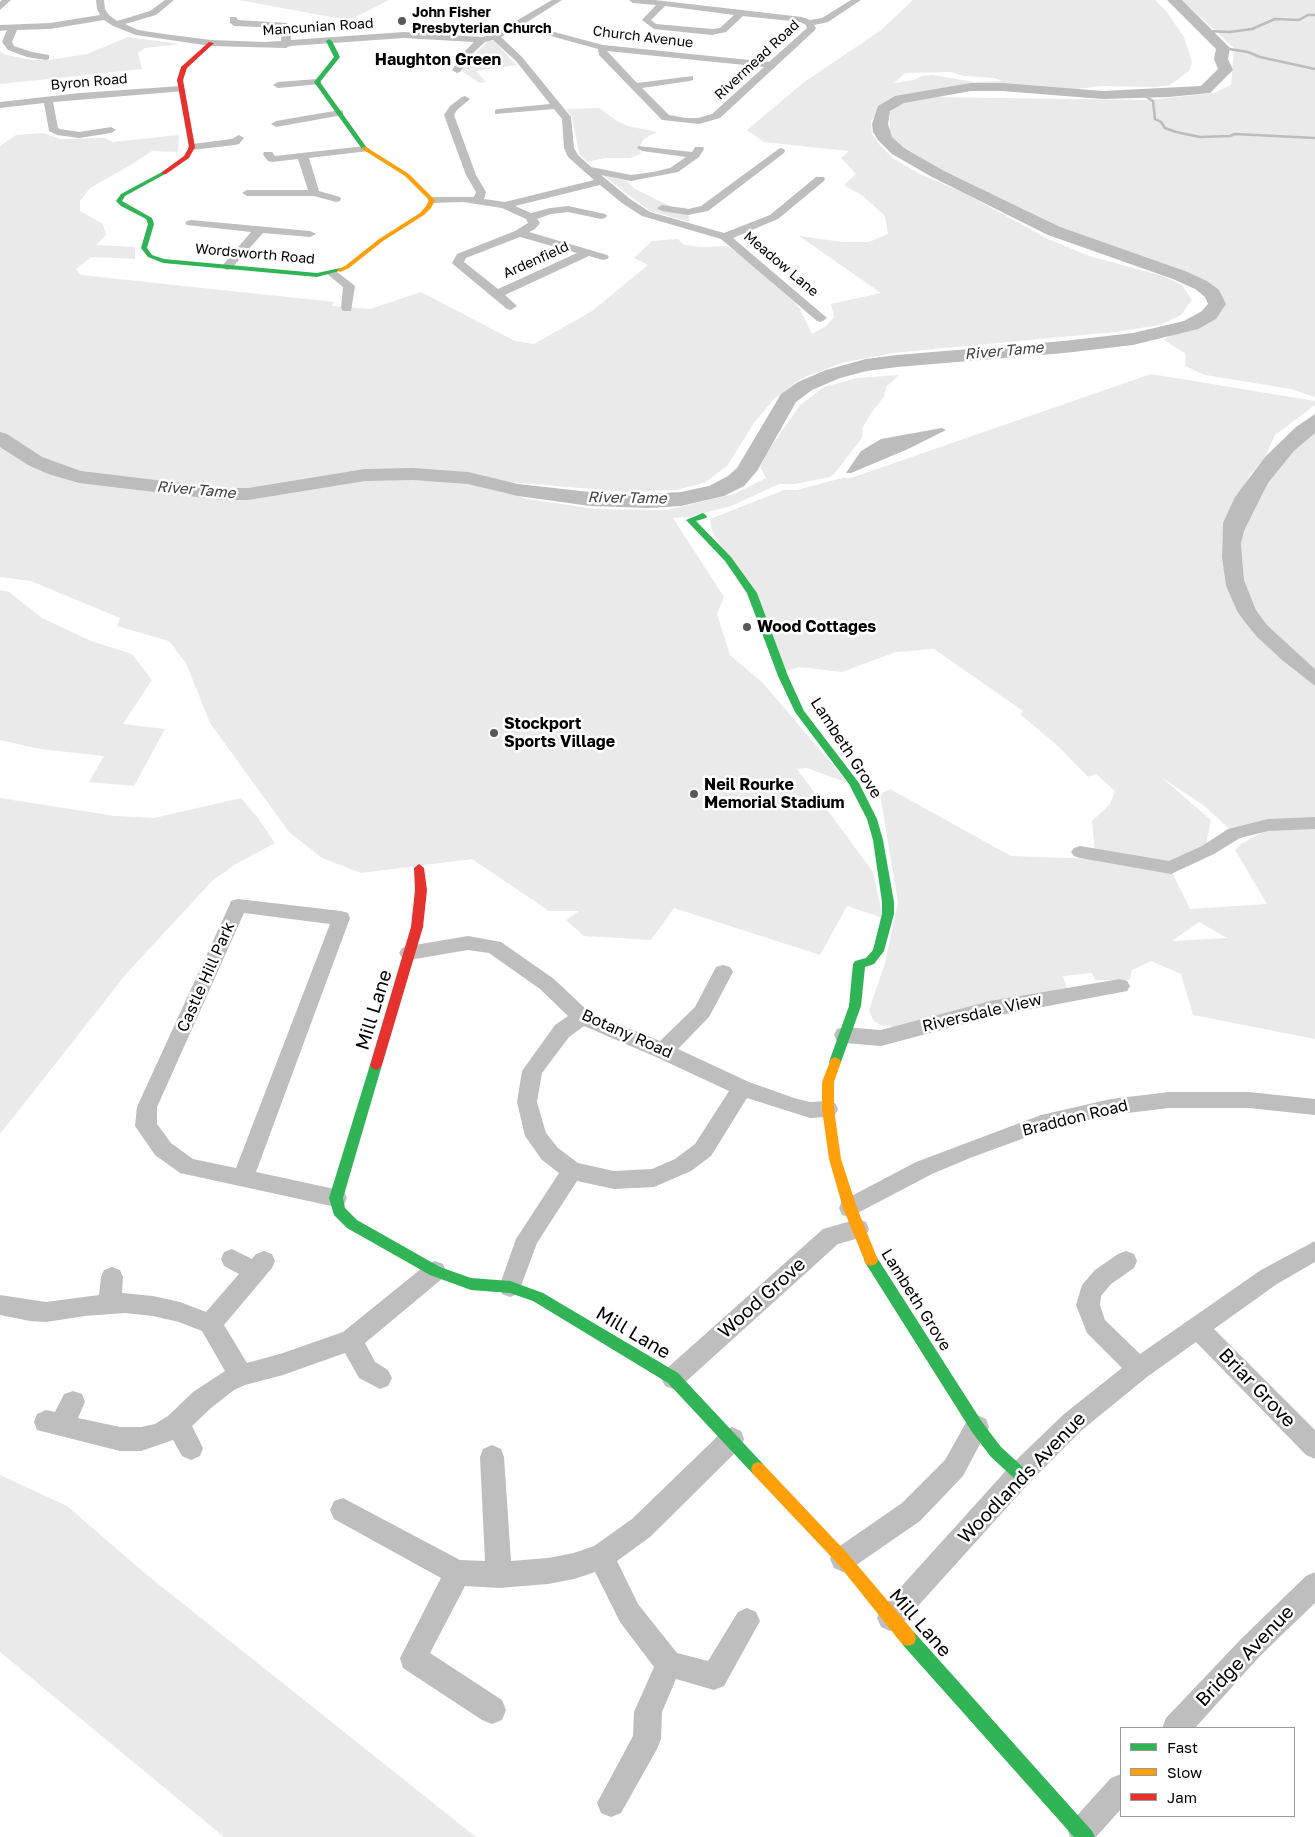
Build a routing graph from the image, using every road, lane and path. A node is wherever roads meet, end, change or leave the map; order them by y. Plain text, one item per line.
1 (7, 0) edge
2 (100, 0) edge
3 (170, 0) edge
4 (558, 0) edge
5 (633, 0) edge
6 (703, 0) edge
7 (857, 0) edge
8 (663, 4) junction
9 (771, 5) dead end
10 (0, 7) edge
11 (695, 7) junction
12 (741, 13) junction
13 (761, 15) junction
14 (106, 17) junction
15 (233, 19) dead end
16 (810, 23) junction
17 (116, 24) junction
18 (515, 24) junction
19 (0, 28) edge
20 (13, 28) junction
21 (495, 36) junction
22 (482, 40) junction
23 (329, 41) junction
24 (211, 43) junction
25 (286, 45) junction
26 (603, 48) junction
27 (46, 57) dead end
28 (770, 65) junction
29 (457, 70) dead end
30 (690, 78) dead end
31 (317, 82) junction
32 (278, 85) dead end
33 (634, 86) junction
34 (181, 89) junction
35 (465, 99) dead end
36 (48, 100) junction
37 (0, 105) edge
38 (556, 106) junction
39 (498, 112) dead end
40 (340, 113) junction
41 (280, 123) dead end
42 (111, 130) dead end
43 (239, 138) dead end
44 (192, 147) junction
45 (642, 148) dead end
46 (365, 150) junction
47 (780, 151) dead end
48 (697, 152) joint
49 (268, 154) dead end
50 (303, 157) junction
51 (584, 166) junction
52 (820, 178) dead end
53 (602, 181) junction
54 (247, 192) dead end
55 (314, 193) junction
56 (336, 199) dead end
57 (432, 200) junction
58 (478, 200) junction
59 (626, 201) junction
60 (505, 205) junction
61 (601, 216) dead end
62 (530, 217) junction
63 (191, 223) dead end
64 (260, 229) junction
65 (519, 232) junction
66 (310, 234) dead end
67 (726, 237) junction
68 (587, 253) junction
69 (603, 257) dead end
70 (227, 267) junction
71 (332, 273) junction
72 (497, 294) junction
73 (511, 306) dead end
74 (347, 308) dead end
75 (817, 314) dead end
76 (703, 516) dead end
77 (1315, 822) edge
78 (1080, 852) dead end
79 (419, 868) dead end
80 (409, 953) junction
81 (723, 972) dead end
82 (1120, 986) dead end
83 (582, 1017) junction
84 (844, 1035) junction
85 (663, 1051) junction
86 (742, 1088) junction
87 (1315, 1107) edge
88 (828, 1110) junction
89 (572, 1171) junction
90 (243, 1177) junction
91 (336, 1198) junction
92 (850, 1208) junction
93 (858, 1230) junction
94 (1315, 1251) edge
95 (232, 1259) dead end
96 (1126, 1261) dead end
97 (435, 1271) junction
98 (112, 1277) dead end
99 (510, 1287) junction
100 (109, 1304) junction
101 (0, 1305) edge
102 (210, 1324) junction
103 (1198, 1329) junction
104 (351, 1340) junction
105 (1139, 1369) junction
106 (241, 1375) junction
107 (380, 1378) dead end
108 (673, 1378) junction
109 (73, 1402) dead end
110 (177, 1424) junction
111 (977, 1427) junction
112 (732, 1438) junction
113 (191, 1448) dead end
114 (1315, 1448) edge
115 (492, 1457) dead end
116 (1020, 1474) junction
117 (343, 1510) dead end
118 (601, 1557) junction
119 (843, 1559) junction
120 (458, 1573) junction
121 (499, 1575) junction
122 (1315, 1585) edge
123 (890, 1618) junction
124 (747, 1622) dead end
125 (669, 1664) junction
126 (492, 1710) dead end
127 (1177, 1727) edge
128 (1120, 1789) edge
129 (611, 1803) dead end
130 (1084, 1834) edge

1 - 10 street
2 - 14 street
3 - 17 street
4 - 18 street, Mancunian Road
5 - 8 street, Rivermead Road
6 - 11 street
7 - 16 street
8 - 11 street, Rivermead Road
8 - 12 street
9 - 13 street
11 - 12 street, Rivermead Road
12 - 13 street, Rivermead Road
13 - 16 street, Rivermead Road
14 - 17 street, Mancunian Road
14 - 20 street
15 - 25 street
16 - 28 street, Rivermead Road
17 - 24 street, Mancunian Road
18 - 21 street, Mancunian Road
18 - 26 street, Church Avenue
19 - 20 street
20 - 27 street
21 - 22 street, Mancunian Road
21 - 38 street, Meadow Lane
22 - 23 street, Mancunian Road
22 - 29 street
23 - 25 street, Mancunian Road
23 - 31 street
24 - 25 street, Mancunian Road
24 - 34 street
26 - 28 street, Church Avenue
26 - 33 street, Rivermead Road
28 - 33 street, Rivermead Road
30 - 33 street
31 - 32 street
31 - 40 street
34 - 36 street, Byron Road
34 - 44 street
35 - 58 street
36 - 37 street, Byron Road
36 - 42 street
38 - 39 street
38 - 51 street, Meadow Lane
40 - 41 street
40 - 46 street
43 - 44 street
44 - 70 street, Wordsworth Road
45 - 48 street
46 - 50 street
46 - 57 street
47 - 59 street
48 - 51 street
49 - 50 street
50 - 55 street
51 - 53 street, Meadow Lane
52 - 67 street
53 - 59 street, Meadow Lane
53 - 60 street
54 - 55 street
55 - 56 street
57 - 58 street
57 - 71 street, Wordsworth Road
58 - 60 street
59 - 67 street, Meadow Lane
60 - 62 street
61 - 62 street
62 - 65 street
63 - 64 street
64 - 66 street
64 - 70 street
65 - 68 street, Ardenfield
65 - 72 street, Ardenfield
67 - 75 street, Meadow Lane
68 - 69 street, Ardenfield
68 - 72 street, Ardenfield
70 - 71 street, Wordsworth Road
71 - 74 street
72 - 73 street, Ardenfield
76 - 84 street, Lambeth Grove
77 - 78 street
79 - 80 street, Mill Lane
80 - 83 street, Botany Road
80 - 91 street, Mill Lane
81 - 85 street
82 - 84 street, Riversdale View
83 - 85 street, Botany Road
83 - 89 street
84 - 88 street, Lambeth Grove
85 - 86 street, Botany Road
86 - 88 street, Botany Road
86 - 89 street
87 - 92 street, Braddon Road
88 - 92 street, Lambeth Grove
89 - 99 street
90 - 90 street, Castle Hill Park
90 - 91 street, Castle Hill Park
91 - 97 street, Mill Lane
92 - 93 street, Lambeth Grove
93 - 108 street, Wood Grove
93 - 111 street, Lambeth Grove
94 - 103 street, Woodlands Avenue
95 - 102 street
96 - 105 street
97 - 99 street, Mill Lane
97 - 104 street
98 - 100 street
99 - 108 street, Mill Lane
100 - 101 street
100 - 102 street
102 - 106 street
103 - 105 street, Woodlands Avenue
103 - 114 street, Briar Grove
104 - 106 street
104 - 107 street
105 - 116 street, Woodlands Avenue
106 - 110 street
108 - 112 street, Mill Lane
109 - 110 street
110 - 113 street
111 - 116 street, Lambeth Grove
111 - 119 street
112 - 118 street
112 - 119 street, Mill Lane
115 - 121 street
116 - 123 street, Woodlands Avenue
117 - 120 street
118 - 121 street
118 - 125 street
119 - 123 street, Mill Lane
120 - 121 street
120 - 126 street
122 - 127 street, Bridge Avenue
123 - 130 street, Mill Lane
124 - 125 street
125 - 129 street
128 - 130 street

